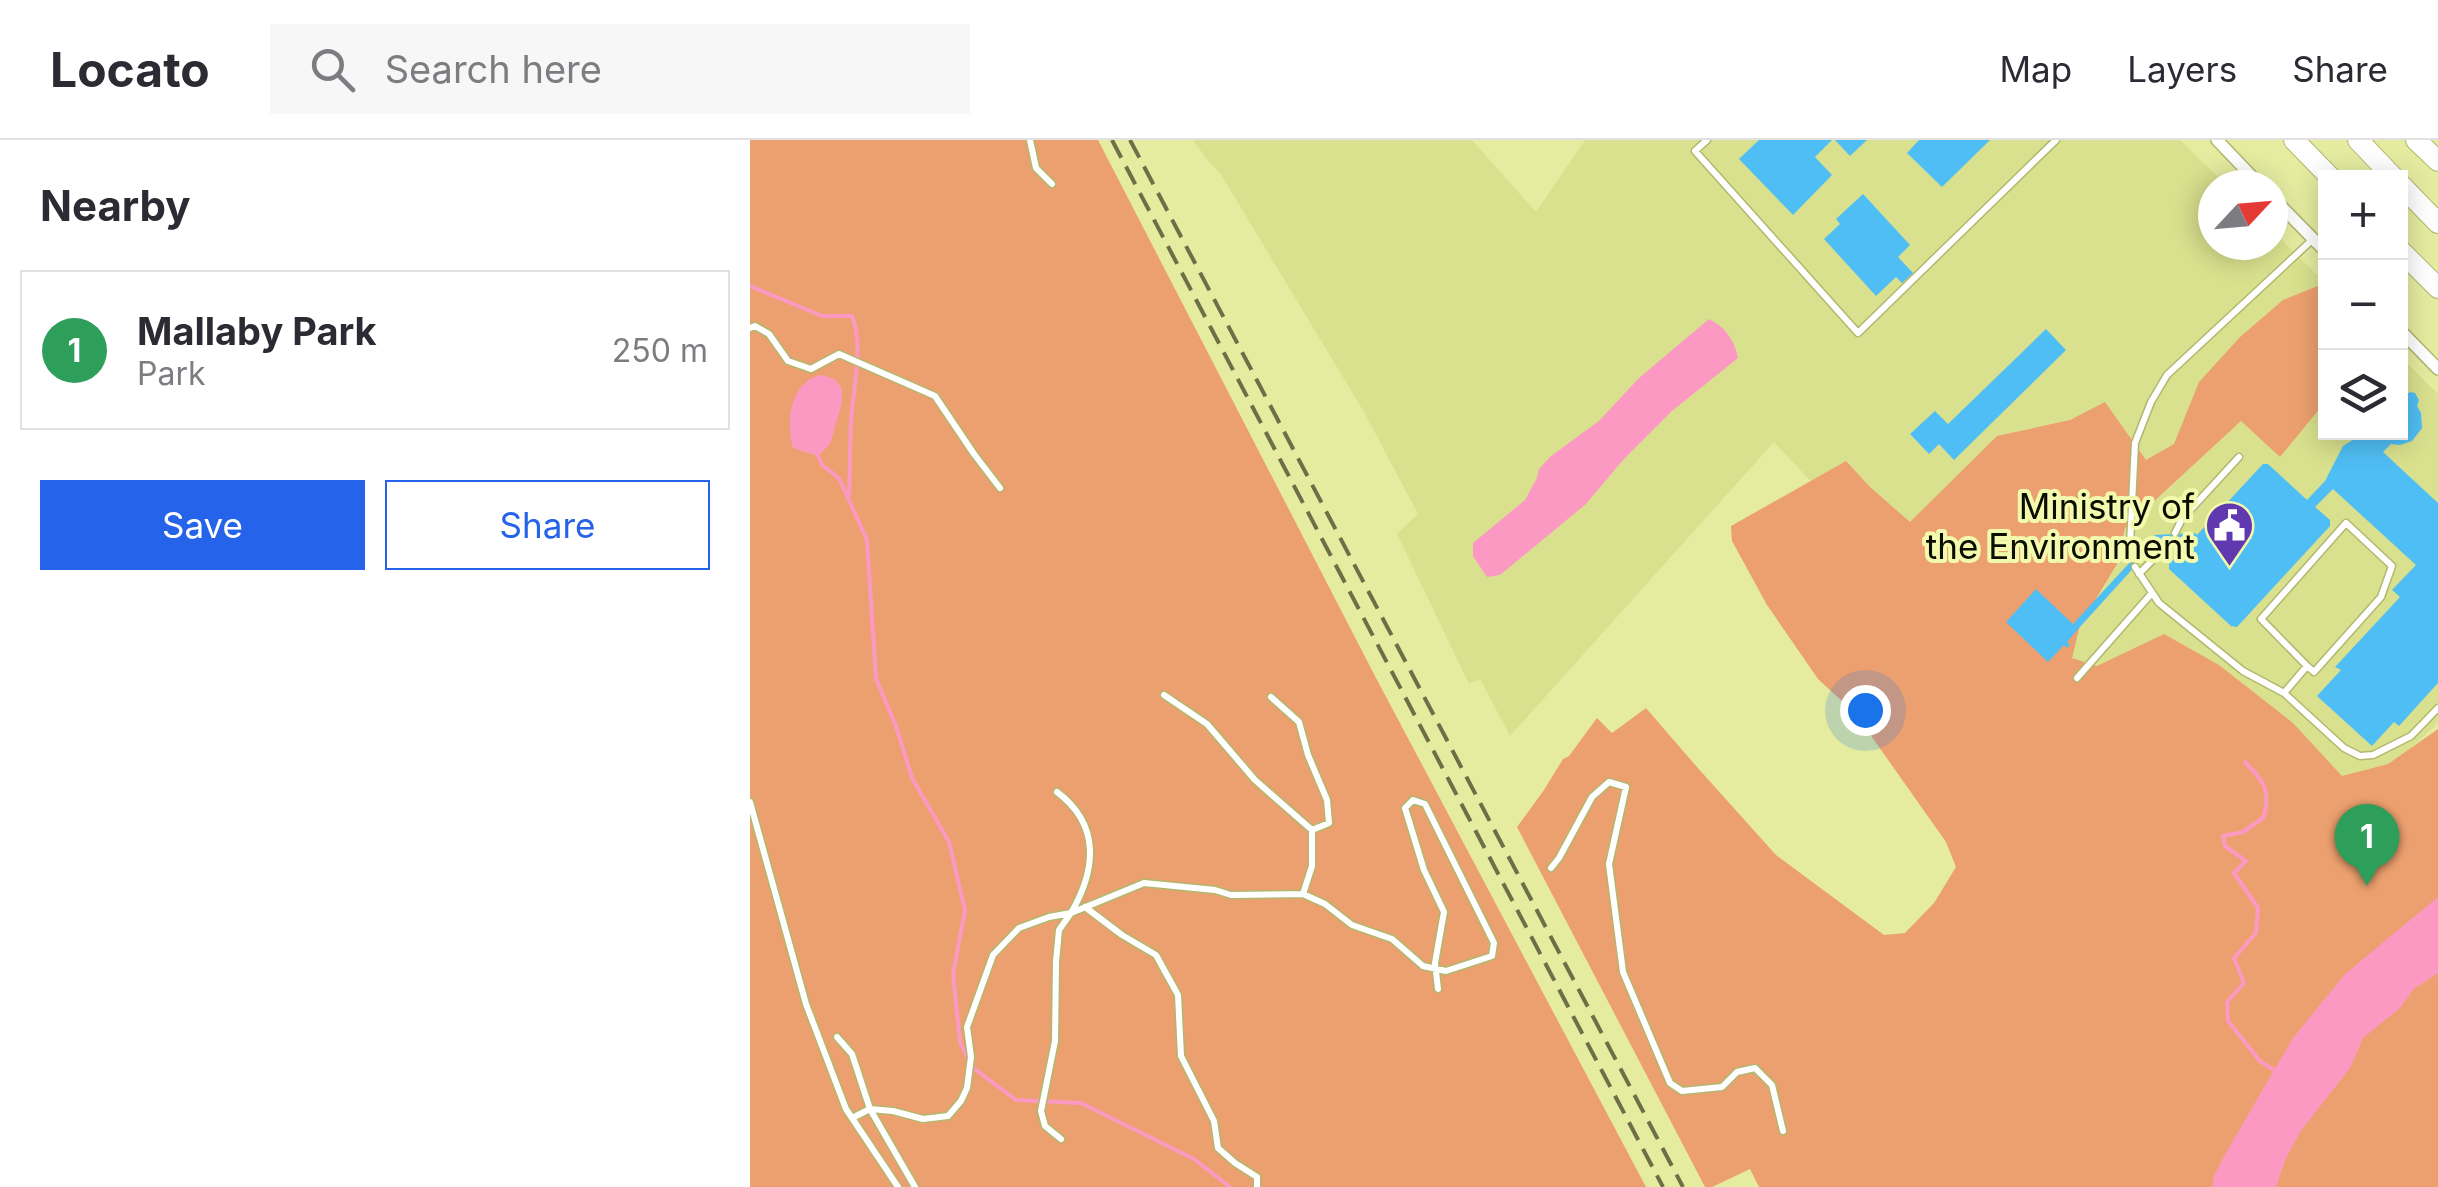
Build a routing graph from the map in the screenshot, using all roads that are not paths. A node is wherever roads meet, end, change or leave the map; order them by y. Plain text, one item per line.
1 (1030, 140) edge
2 (1707, 140) edge
3 (2056, 140) edge
4 (2217, 140) edge
5 (2294, 140) edge
6 (2358, 140) edge
7 (2416, 140) edge
8 (2438, 161) edge
9 (2246, 170) edge
10 (2323, 170) edge
11 (2386, 170) edge
12 (1052, 184) dead end
13 (2408, 192) edge
14 (2288, 214) edge
15 (2438, 223) edge
16 (2313, 240) junction
17 (2318, 245) edge
18 (2408, 258) edge
19 (2438, 288) edge
20 (750, 328) edge
21 (2408, 338) edge
22 (2438, 368) edge
23 (2239, 457) dead end
24 (1000, 488) dead end
25 (2136, 567) junction
26 (2152, 593) junction
27 (2307, 666) junction
28 (2077, 678) dead end
29 (2284, 693) junction
30 (1164, 695) dead end
31 (1271, 696) dead end
32 (2438, 708) edge
33 (1057, 792) dead end
34 (750, 802) edge
35 (1312, 830) junction
36 (1551, 868) dead end
37 (1303, 894) junction
38 (1085, 907) junction
39 (1070, 913) junction
40 (1504, 943) dead end
41 (1492, 956) junction
42 (1435, 968) junction
43 (1438, 989) dead end
44 (838, 1037) dead end
45 (870, 1109) junction
46 (852, 1118) junction
47 (1783, 1131) dead end
48 (1062, 1139) dead end
49 (898, 1187) edge
50 (915, 1187) edge
51 (1257, 1187) edge

1 - 12 lane
2 - 3 lane
4 - 9 street
5 - 10 highway
6 - 11 highway
7 - 8 highway
13 - 15 highway
14 - 16 street
16 - 17 street
16 - 25 lane
18 - 19 highway
20 - 24 lane
21 - 22 street
23 - 25 lane
25 - 26 lane
26 - 28 lane
26 - 29 lane
27 - 27 lane
27 - 29 lane
29 - 32 lane
30 - 35 lane
31 - 35 lane
33 - 39 lane
34 - 46 lane
35 - 37 lane
36 - 47 lane
37 - 38 lane
37 - 42 lane
38 - 39 lane
38 - 51 lane
39 - 45 lane
39 - 48 lane
40 - 41 lane
41 - 42 lane
41 - 42 lane
42 - 43 lane
44 - 45 lane
45 - 46 lane
45 - 50 lane
46 - 49 lane

